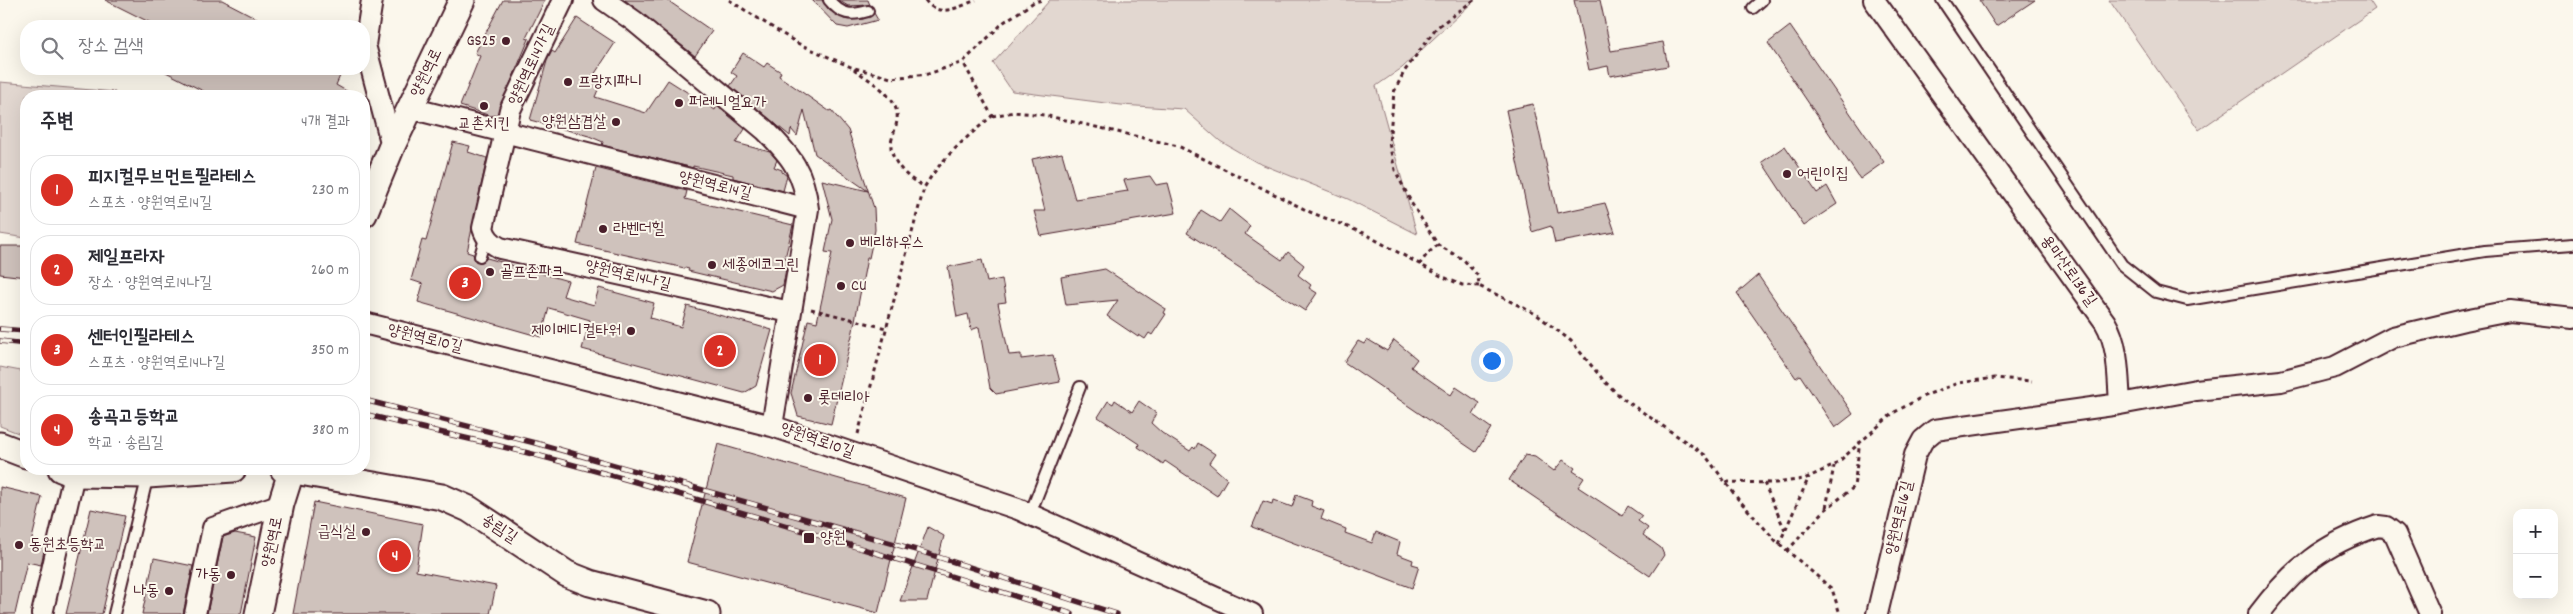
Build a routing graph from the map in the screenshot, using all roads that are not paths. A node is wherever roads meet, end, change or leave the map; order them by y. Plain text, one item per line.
1 (372, 0) edge
2 (462, 0) edge
3 (563, 0) edge
4 (604, 0) edge
5 (829, 0) edge
6 (1762, 0) edge
7 (1874, 0) edge
8 (1942, 0) edge
9 (1753, 8) dead end
10 (868, 11) dead end
11 (369, 20) edge
12 (370, 64) edge
13 (410, 108) junction
14 (505, 132) junction
15 (392, 146) junction
16 (370, 199) edge
17 (808, 209) junction
18 (486, 235) junction
19 (2573, 244) edge
20 (480, 256) dead end
21 (791, 308) junction
22 (2573, 318) edge
23 (370, 325) edge
24 (1080, 388) dead end
25 (2120, 404) junction
26 (772, 426) junction
27 (0, 445) edge
28 (20, 453) edge
29 (79, 475) edge
30 (148, 475) edge
31 (287, 475) edge
32 (321, 475) edge
33 (281, 504) junction
34 (1030, 514) junction
35 (42, 614) edge
36 (114, 614) edge
37 (195, 614) edge
38 (258, 614) edge
39 (708, 614) edge
40 (1252, 614) edge
41 (1877, 614) edge
42 (2260, 614) edge
43 (2430, 614) edge

1 - 11 street
2 - 13 street, 양원역로
3 - 14 street, 양원역로14가길
4 - 17 street
5 - 10 lane
6 - 9 lane
7 - 25 street, 용마산로136길
8 - 19 lane
12 - 15 street
13 - 14 street, 양원역로14길
13 - 15 street, 양원역로
14 - 17 street, 양원역로14길
14 - 18 street
15 - 16 street, 양원역로
17 - 21 street
18 - 20 lane
18 - 21 street, 양원역로14나길
21 - 26 street
22 - 25 street
23 - 26 street, 양원역로10길
24 - 34 lane
25 - 41 street, 양원역로16길
26 - 34 street, 양원역로10길
27 - 28 street
29 - 35 street
30 - 36 lane
31 - 33 street, 양원역로
32 - 39 street, 송림길
33 - 37 street
33 - 38 street, 양원역로
34 - 40 street, 양원역로10길
42 - 43 street

